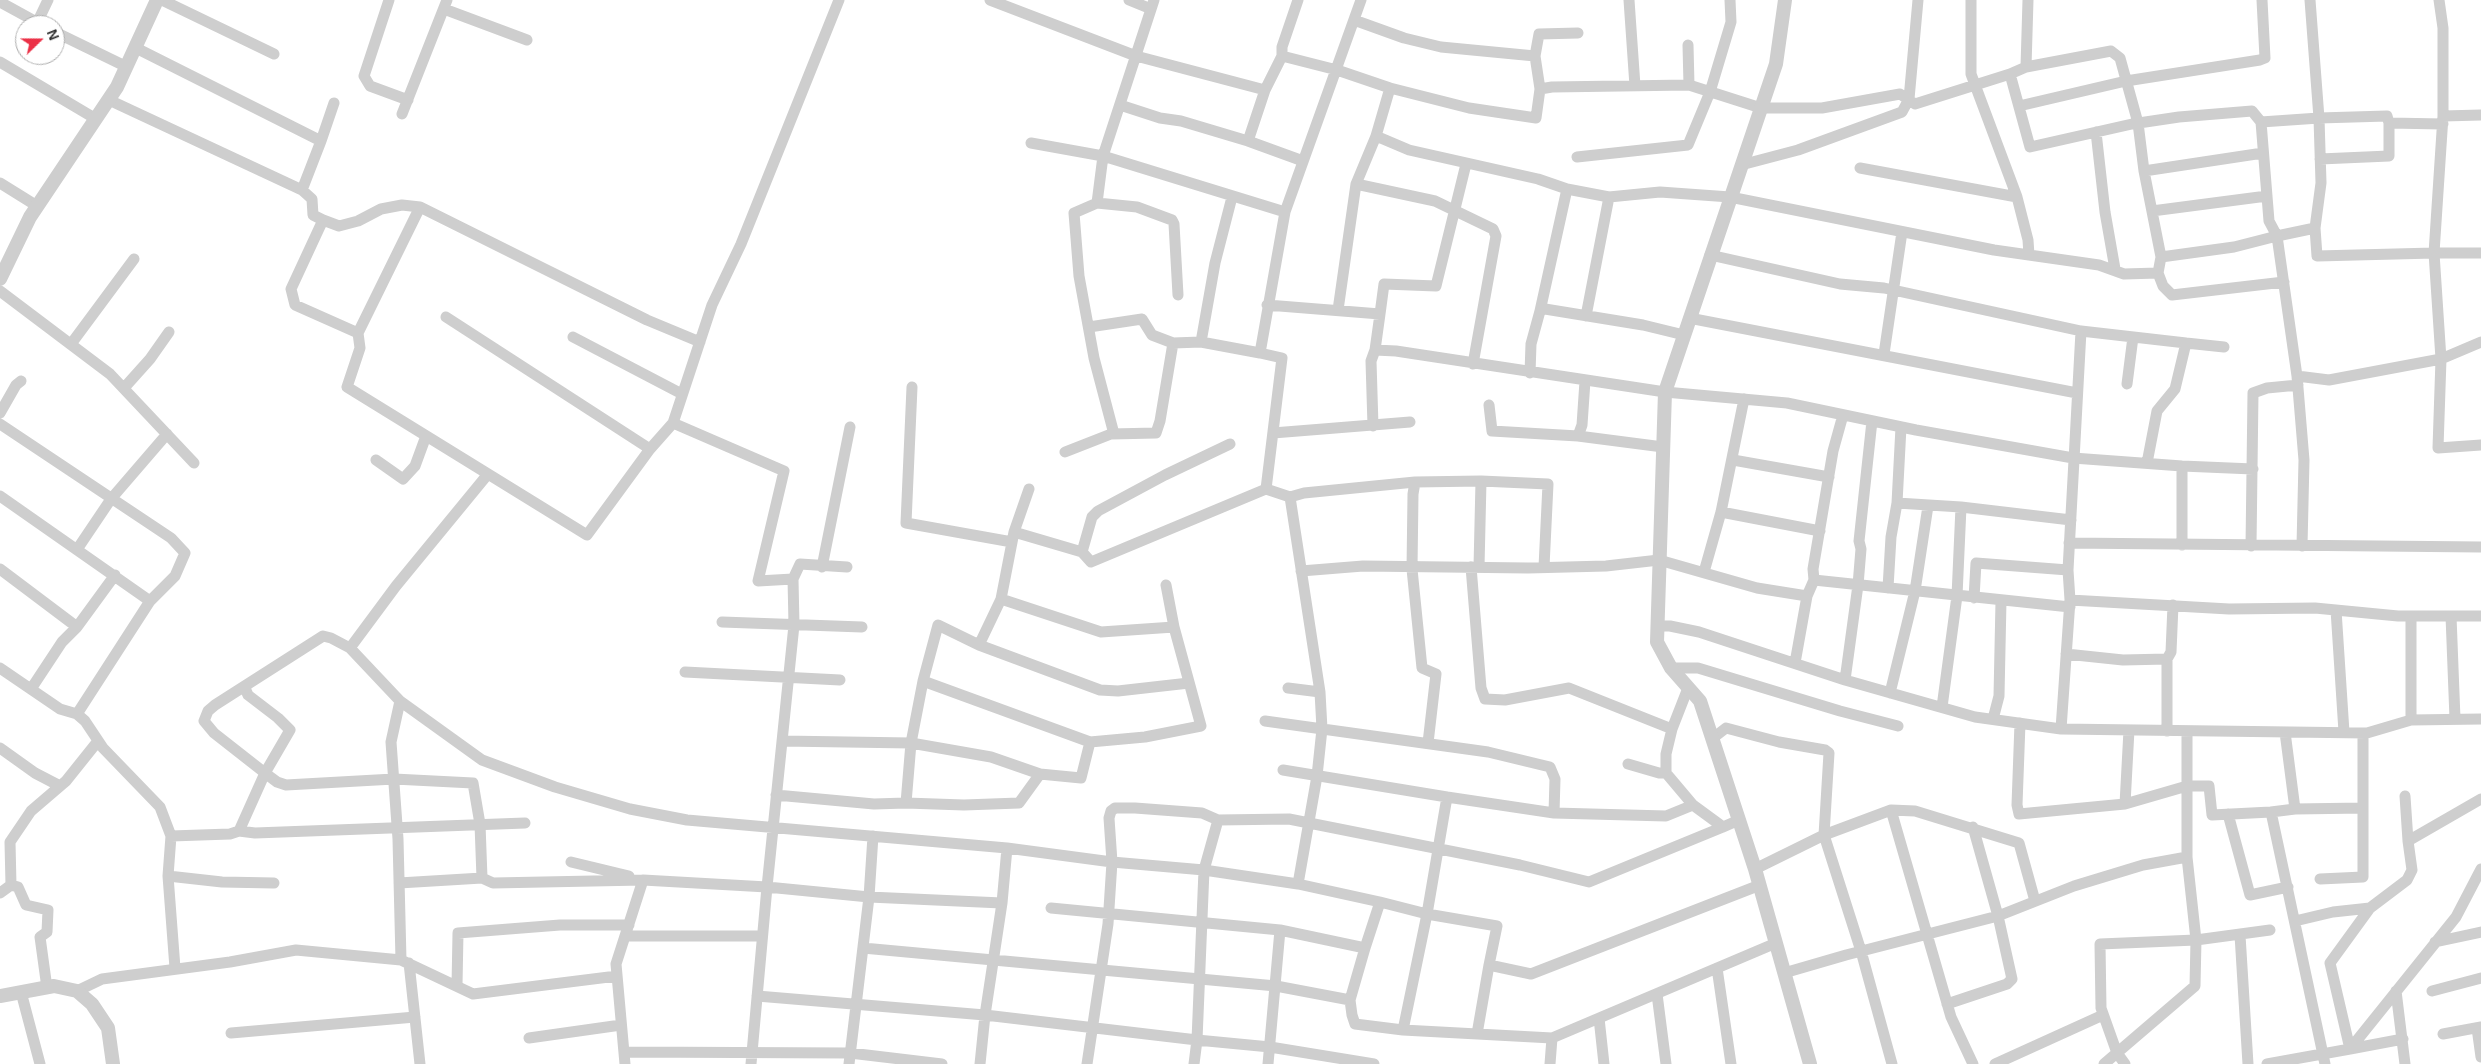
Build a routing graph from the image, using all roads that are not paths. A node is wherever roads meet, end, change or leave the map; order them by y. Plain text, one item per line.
1 (48, 0) edge
2 (157, 0) edge
3 (162, 0) edge
4 (389, 0) edge
5 (839, 0) edge
6 (990, 0) edge
7 (1129, 0) edge
8 (1298, 0) edge
9 (1361, 0) edge
10 (1629, 0) edge
11 (1730, 0) edge
12 (1785, 0) edge
13 (1918, 0) edge
14 (1972, 0) edge
15 (2028, 0) edge
16 (2262, 0) edge
17 (2310, 0) edge
18 (2438, 0) edge
19 (0, 2) edge
20 (1153, 4) edge
21 (446, 5) edge
22 (23, 15) edge
23 (42, 15) edge
24 (1354, 20) junction
25 (1578, 33) dead end
26 (65, 37) edge
27 (527, 40) dead end
28 (1688, 45) dead end
29 (136, 48) junction
30 (274, 54) dead end
31 (1136, 56) junction
32 (1282, 56) junction
33 (1535, 56) junction
34 (0, 62) edge
35 (127, 67) junction
36 (2026, 67) junction
37 (1336, 70) junction
38 (2010, 74) junction
39 (2126, 81) junction
40 (1689, 85) junction
41 (1975, 85) junction
42 (1635, 86) junction
43 (1390, 88) junction
44 (1540, 89) junction
45 (1265, 90) junction
46 (1710, 92) junction
47 (1910, 99) junction
48 (109, 100) junction
49 (408, 100) junction
50 (334, 103) dead end
51 (1120, 105) junction
52 (2019, 106) junction
53 (1761, 108) junction
54 (402, 114) dead end
55 (2481, 115) edge
56 (2319, 118) junction
57 (96, 119) junction
58 (2443, 120) junction
59 (2260, 122) junction
60 (2138, 123) junction
61 (2389, 123) junction
62 (2096, 132) junction
63 (1376, 136) junction
64 (321, 141) junction
65 (1248, 141) junction
66 (1031, 143) dead end
67 (2263, 153) junction
68 (1103, 156) junction
69 (1576, 157) dead end
70 (2320, 159) junction
71 (1304, 161) junction
72 (1466, 164) junction
73 (1741, 165) junction
74 (1860, 168) dead end
75 (2144, 172) junction
76 (0, 183) edge
77 (1356, 184) junction
78 (1568, 189) junction
79 (302, 190) junction
80 (2267, 196) junction
81 (1232, 197) junction
82 (1609, 197) junction
83 (1730, 197) junction
84 (2016, 197) junction
85 (1097, 203) junction
86 (37, 206) junction
87 (420, 207) junction
88 (1454, 211) junction
89 (2152, 211) junction
90 (1285, 212) junction
91 (323, 220) junction
92 (2315, 228) junction
93 (1902, 232) junction
94 (2277, 236) junction
95 (2434, 253) junction
96 (2481, 253) edge
97 (1710, 255) junction
98 (2029, 255) junction
99 (2160, 257) junction
100 (134, 259) dead end
101 (2115, 269) junction
102 (2158, 273) junction
103 (0, 279) edge
104 (2284, 282) junction
105 (1892, 290) junction
106 (0, 291) edge
107 (1178, 295) dead end
108 (1267, 305) junction
109 (1338, 310) junction
110 (1540, 311) junction
111 (1380, 314) junction
112 (1586, 316) junction
113 (446, 317) dead end
114 (1689, 318) junction
115 (1088, 327) junction
116 (2081, 331) junction
117 (169, 332) dead end
118 (358, 333) junction
119 (1684, 335) junction
120 (573, 337) dead end
121 (2133, 337) junction
122 (700, 342) junction
123 (1201, 342) junction
124 (2481, 342) edge
125 (1173, 343) junction
126 (2186, 343) junction
127 (71, 344) junction
128 (2224, 347) dead end
129 (1375, 350) junction
130 (1260, 353) junction
131 (1884, 354) junction
132 (2441, 359) junction
133 (1473, 364) junction
134 (1530, 373) junction
135 (1585, 381) junction
136 (2297, 381) junction
137 (21, 382) dead end
138 (2127, 384) dead end
139 (912, 387) dead end
140 (124, 388) junction
141 (1665, 392) junction
142 (2077, 393) junction
143 (682, 394) junction
144 (1744, 400) junction
145 (1489, 405) dead end
146 (0, 413) edge
147 (1843, 415) junction
148 (1872, 421) junction
149 (1410, 422) dead end
150 (673, 423) junction
151 (0, 424) edge
152 (1373, 426) junction
153 (850, 427) dead end
154 (1901, 427) junction
155 (1272, 433) junction
156 (167, 434) junction
157 (1114, 434) junction
158 (426, 436) junction
159 (1578, 436) junction
160 (1230, 444) dead end
161 (2481, 445) edge
162 (1663, 447) junction
163 (650, 449) junction
164 (1065, 452) dead end
165 (2073, 458) junction
166 (376, 460) dead end
167 (1733, 460) junction
168 (194, 463) dead end
169 (2146, 463) junction
170 (2182, 466) junction
171 (2253, 469) junction
172 (488, 474) junction
173 (1830, 477) junction
174 (1481, 480) junction
175 (1415, 482) junction
176 (1029, 489) dead end
177 (1266, 489) junction
178 (0, 496) edge
179 (1290, 497) junction
180 (111, 499) junction
181 (1897, 504) junction
182 (1928, 506) junction
183 (1961, 507) junction
184 (1721, 512) junction
185 (2070, 520) junction
186 (1820, 531) junction
187 (1013, 537) junction
188 (2070, 543) junction
189 (2182, 545) junction
190 (2251, 546) junction
191 (2302, 546) junction
192 (2481, 547) edge
193 (78, 548) junction
194 (1082, 552) junction
195 (1659, 560) junction
196 (1412, 566) junction
197 (822, 567) junction
198 (847, 567) dead end
199 (1475, 567) junction
200 (1544, 567) junction
201 (0, 569) edge
202 (2068, 570) junction
203 (1301, 571) junction
204 (1704, 572) junction
205 (115, 575) junction
206 (793, 579) junction
207 (1814, 580) junction
208 (1166, 584) dead end
209 (1858, 585) junction
210 (1888, 588) junction
211 (1915, 591) junction
212 (1807, 596) junction
213 (1957, 596) junction
214 (1974, 598) junction
215 (1000, 599) junction
216 (150, 601) junction
217 (2001, 601) junction
218 (2070, 604) junction
219 (2173, 605) junction
220 (2336, 610) junction
221 (2411, 616) junction
222 (2451, 616) junction
223 (2481, 616) edge
224 (722, 622) dead end
225 (794, 625) junction
226 (77, 626) junction
227 (1657, 626) junction
228 (862, 627) dead end
229 (1174, 627) junction
230 (979, 645) junction
231 (350, 648) junction
232 (2066, 654) junction
233 (2168, 659) junction
234 (1795, 662) junction
235 (0, 668) edge
236 (1671, 668) junction
237 (685, 672) dead end
238 (788, 678) junction
239 (840, 680) dead end
240 (1845, 680) junction
241 (923, 681) junction
242 (1189, 683) junction
243 (244, 688) junction
244 (1288, 688) dead end
245 (1688, 688) junction
246 (31, 689) junction
247 (1320, 692) junction
248 (1890, 693) junction
249 (400, 701) junction
250 (1942, 707) junction
251 (77, 714) junction
252 (1993, 719) junction
253 (2456, 719) junction
254 (2481, 719) edge
255 (2411, 720) junction
256 (1265, 721) dead end
257 (2020, 723) junction
258 (1898, 726) dead end
259 (1322, 729) junction
260 (1672, 729) junction
261 (2061, 729) junction
262 (2129, 730) junction
263 (2167, 731) junction
264 (2187, 732) junction
265 (2285, 732) junction
266 (2344, 732) junction
267 (2363, 733) junction
268 (1713, 738) junction
269 (98, 740) junction
270 (782, 741) junction
271 (1090, 742) junction
272 (911, 743) junction
273 (1428, 743) junction
274 (0, 748) edge
275 (1628, 764) dead end
276 (1283, 770) dead end
277 (1666, 773) junction
278 (265, 774) junction
279 (1040, 774) junction
280 (1317, 776) junction
281 (394, 779) junction
282 (60, 786) junction
283 (2187, 786) junction
284 (776, 795) junction
285 (2405, 796) dead end
286 (1447, 797) junction
287 (2481, 799) edge
288 (906, 803) junction
289 (2125, 804) junction
290 (1692, 805) junction
291 (2363, 808) junction
292 (2296, 809) junction
293 (1891, 810) junction
294 (2271, 812) junction
295 (1554, 813) junction
296 (2228, 814) junction
297 (1218, 820) junction
298 (1739, 820) junction
299 (525, 823) dead end
300 (1308, 823) junction
301 (480, 824) junction
302 (397, 826) junction
303 (773, 826) junction
304 (1973, 827) junction
305 (1723, 828) junction
306 (239, 831) junction
307 (1824, 835) junction
308 (171, 836) junction
309 (873, 836) junction
310 (2408, 841) junction
311 (1007, 848) junction
312 (1438, 850) junction
313 (2187, 857) junction
314 (572, 862) dead end
315 (1112, 862) junction
316 (2481, 868) edge
317 (1755, 869) junction
318 (1204, 870) junction
319 (168, 876) junction
320 (482, 878) junction
321 (2320, 879) dead end
322 (643, 880) junction
323 (399, 882) junction
324 (274, 883) dead end
325 (1298, 884) junction
326 (11, 885) junction
327 (1760, 885) junction
328 (766, 887) junction
329 (2288, 887) junction
330 (0, 893) edge
331 (869, 897) junction
332 (2035, 901) junction
333 (1380, 902) junction
334 (1002, 903) junction
335 (1051, 908) dead end
336 (2370, 908) junction
337 (1109, 913) junction
338 (1427, 914) junction
339 (1998, 916) junction
340 (2295, 921) junction
341 (1204, 922) junction
342 (627, 930) junction
343 (1280, 930) junction
344 (2270, 930) dead end
345 (2481, 932) edge
346 (1929, 935) junction
347 (2240, 935) junction
348 (762, 936) junction
349 (2196, 940) junction
350 (2435, 942) junction
351 (1776, 943) junction
352 (863, 948) junction
353 (1365, 948) junction
354 (1861, 951) junction
355 (994, 959) junction
356 (405, 962) junction
357 (1489, 964) junction
358 (175, 968) junction
359 (1717, 968) junction
360 (1101, 971) junction
361 (1784, 973) junction
362 (617, 976) junction
363 (2481, 978) edge
364 (1201, 980) junction
365 (457, 986) junction
366 (1276, 986) junction
367 (47, 988) junction
368 (77, 991) junction
369 (2396, 991) junction
370 (2432, 991) dead end
371 (20, 992) junction
372 (1657, 994) junction
373 (0, 996) edge
374 (757, 996) junction
375 (1350, 1000) junction
376 (856, 1003) junction
377 (1947, 1004) junction
378 (985, 1015) junction
379 (2103, 1015) junction
380 (415, 1017) junction
381 (1599, 1018) junction
382 (621, 1025) junction
383 (1093, 1028) junction
384 (2479, 1028) edge
385 (1403, 1030) junction
386 (231, 1033) dead end
387 (1477, 1034) junction
388 (2442, 1034) dead end
389 (529, 1038) dead end
390 (1552, 1038) junction
391 (1197, 1040) junction
392 (2403, 1040) junction
393 (1270, 1047) junction
394 (2350, 1049) junction
395 (624, 1052) junction
396 (2117, 1053) junction
397 (2481, 1057) edge
398 (751, 1059) edge
399 (850, 1059) edge
400 (2324, 1059) edge
401 (40, 1064) edge
402 (113, 1064) edge
403 (420, 1064) edge
404 (625, 1064) edge
405 (942, 1064) edge
406 (980, 1064) edge
407 (1087, 1064) edge
408 (1194, 1064) edge
409 (1268, 1064) edge
410 (1374, 1064) edge
411 (1550, 1064) edge
412 (1604, 1064) edge
413 (1666, 1064) edge
414 (1731, 1064) edge
415 (1810, 1064) edge
416 (1892, 1064) edge
417 (1973, 1064) edge
418 (1995, 1064) edge
419 (2104, 1064) edge
420 (2125, 1064) edge
421 (2248, 1064) edge
422 (2267, 1064) edge
423 (2405, 1064) edge

1 - 23 street
2 - 29 street
3 - 30 street
4 - 49 street
5 - 122 street
6 - 31 street
7 - 20 street
8 - 32 street
9 - 24 street
10 - 42 street
11 - 46 street
12 - 53 street
13 - 47 street
14 - 41 street
15 - 36 street
16 - 39 street
17 - 56 street
18 - 58 street
19 - 22 street
20 - 31 street
21 - 27 street
21 - 49 street
24 - 33 street
24 - 37 street
25 - 33 street
26 - 35 street
28 - 40 street
29 - 35 street
29 - 64 street
31 - 45 street
31 - 51 street
32 - 37 street
32 - 45 street
33 - 44 street
34 - 57 street
35 - 48 street
36 - 38 street
36 - 39 street
37 - 43 street
37 - 71 street
38 - 41 street
38 - 52 street
39 - 52 street
39 - 60 street
40 - 42 street
40 - 46 street
41 - 47 street
41 - 84 street
42 - 44 street
43 - 44 street
43 - 63 street
45 - 65 street
46 - 53 street
46 - 69 street
47 - 53 street
47 - 73 street
48 - 57 street
48 - 79 street
49 - 54 street
50 - 64 street
51 - 65 street
51 - 68 street
52 - 62 street
53 - 73 street
55 - 58 street
56 - 59 street
56 - 61 street
56 - 70 street
57 - 86 street
58 - 61 street
58 - 95 street
59 - 60 street
59 - 67 street
60 - 62 street
60 - 75 street
61 - 70 street
62 - 101 street
63 - 72 street
63 - 77 street
64 - 79 street
65 - 71 street
66 - 68 street
67 - 75 street
67 - 80 street
68 - 81 street
68 - 85 street
70 - 92 street
71 - 90 street
72 - 78 street
72 - 88 street
73 - 83 street
74 - 84 street
75 - 89 street
76 - 86 street
77 - 88 street
77 - 109 street
78 - 82 street
78 - 110 street
79 - 91 street
80 - 89 street
80 - 94 street
81 - 90 street
81 - 123 street
82 - 83 street
82 - 112 street
83 - 93 street
83 - 97 street
84 - 98 street
85 - 107 street
85 - 115 street
86 - 103 street
87 - 91 street
87 - 118 street
87 - 122 street
88 - 111 street
88 - 133 street
89 - 99 street
90 - 108 street
91 - 118 street
92 - 94 street
92 - 95 street
93 - 98 street
93 - 105 street
94 - 99 street
94 - 104 street
95 - 96 street
95 - 132 street
97 - 105 street
97 - 114 street
98 - 101 street
99 - 102 street
100 - 127 street
101 - 102 street
102 - 104 street
104 - 136 street
105 - 116 street
105 - 131 street
106 - 127 street
108 - 109 street
108 - 130 street
109 - 111 street
110 - 112 street
110 - 134 street
111 - 129 street
112 - 119 street
113 - 163 street
114 - 119 street
114 - 131 street
115 - 125 street
115 - 157 street
116 - 121 street
116 - 142 street
117 - 140 street
118 - 158 street
119 - 141 street
120 - 143 street
121 - 126 street
121 - 138 street
122 - 143 street
123 - 125 street
123 - 130 street
124 - 132 street
125 - 157 street
126 - 128 street
126 - 169 street
127 - 140 street
129 - 133 street
129 - 152 street
130 - 155 street
131 - 142 street
132 - 136 street
132 - 161 street
133 - 134 street
134 - 135 street
135 - 141 street
135 - 159 street
136 - 171 street
136 - 191 street
137 - 146 street
139 - 187 street
140 - 156 street
141 - 144 street
141 - 162 street
142 - 165 street
143 - 150 street
144 - 147 street
144 - 167 street
145 - 159 street
147 - 148 street
147 - 173 street
148 - 154 street
148 - 209 street
149 - 152 street
150 - 163 street
150 - 206 street
151 - 180 street
152 - 155 street
153 - 197 street
154 - 165 street
154 - 181 street
155 - 177 street
156 - 168 street
156 - 180 street
157 - 164 street
158 - 166 street
158 - 172 street
159 - 162 street
160 - 194 street
162 - 195 street
163 - 172 street
165 - 169 street
165 - 185 street
167 - 173 street
167 - 184 street
169 - 170 street
170 - 171 street
170 - 189 street
171 - 190 street
172 - 231 street
173 - 186 street
174 - 175 street
174 - 199 street
174 - 200 street
175 - 179 street
175 - 196 street
176 - 187 street
177 - 179 street
177 - 194 street
178 - 193 street
179 - 203 street
180 - 193 street
180 - 216 street
181 - 182 street
181 - 210 street
182 - 183 street
182 - 211 street
183 - 185 street
183 - 213 street
184 - 186 street
184 - 204 street
185 - 188 street
186 - 207 street
187 - 194 street
187 - 215 street
188 - 189 street
188 - 202 street
189 - 190 street
190 - 191 street
191 - 192 street
193 - 205 street
195 - 200 street
195 - 204 street
195 - 227 street
196 - 199 street
196 - 203 street
196 - 273 street
197 - 198 street
197 - 206 street
199 - 200 street
199 - 260 street
201 - 226 street
202 - 214 street
202 - 218 street
203 - 247 street
204 - 212 street
205 - 216 street
205 - 226 street
206 - 225 street
207 - 209 street
207 - 212 street
208 - 229 street
209 - 210 street
209 - 240 street
210 - 211 street
211 - 213 street
211 - 248 street
212 - 234 street
213 - 214 street
213 - 250 street
214 - 217 street
215 - 229 street
215 - 230 street
216 - 251 street
217 - 218 street
217 - 252 street
218 - 219 street
218 - 232 street
219 - 220 street
219 - 233 street
220 - 221 street
220 - 266 street
221 - 222 street
221 - 255 street
222 - 223 street
222 - 253 street
224 - 225 street
225 - 228 street
225 - 238 street
226 - 246 street
227 - 234 street
227 - 236 street
229 - 242 street
230 - 241 street
230 - 242 street
231 - 243 street
231 - 249 street
232 - 233 street
232 - 261 street
233 - 263 street
234 - 240 street
235 - 246 street
236 - 245 street
236 - 258 street
237 - 238 street
238 - 239 street
238 - 270 street
240 - 248 street
241 - 271 street
241 - 272 street
242 - 271 street
243 - 278 street
243 - 278 street
244 - 247 street
245 - 260 street
245 - 268 street
246 - 251 street
247 - 259 street
248 - 250 street
249 - 281 street
249 - 303 street
250 - 252 street
251 - 269 street
252 - 257 street
253 - 254 street
253 - 255 street
255 - 267 street
256 - 259 street
257 - 261 street
257 - 289 street
259 - 273 street
259 - 280 street
260 - 277 street
261 - 262 street
262 - 263 street
262 - 289 street
263 - 264 street
264 - 265 street
264 - 283 street
265 - 266 street
265 - 292 street
266 - 267 street
267 - 291 street
268 - 298 street
268 - 307 street
269 - 282 street
269 - 308 street
270 - 272 street
270 - 284 street
271 - 279 street
272 - 279 street
272 - 288 street
273 - 295 street
274 - 282 street
275 - 277 street
276 - 280 street
277 - 290 street
278 - 281 street
278 - 306 street
279 - 288 street
280 - 286 street
280 - 300 street
281 - 301 street
281 - 302 street
282 - 326 street
283 - 289 street
283 - 296 street
283 - 313 street
284 - 288 street
284 - 303 street
285 - 310 street
286 - 295 street
286 - 312 street
287 - 310 street
290 - 295 street
290 - 305 street
291 - 292 street
291 - 321 street
292 - 294 street
293 - 304 street
293 - 307 street
293 - 346 street
294 - 296 street
294 - 329 street
296 - 329 street
297 - 300 street
297 - 315 street
297 - 318 street
298 - 305 street
298 - 317 street
299 - 301 street
300 - 312 street
300 - 325 street
301 - 302 street
301 - 320 street
302 - 306 street
302 - 323 street
303 - 309 street
303 - 328 street
304 - 332 street
304 - 339 street
305 - 312 street
306 - 308 street
307 - 317 street
307 - 354 street
308 - 319 street
309 - 311 street
309 - 331 street
310 - 336 street
311 - 315 street
311 - 334 street
312 - 338 street
313 - 332 street
313 - 349 street
314 - 322 street
315 - 318 street
315 - 337 street
316 - 350 street
317 - 327 street
318 - 325 street
318 - 341 street
319 - 324 street
319 - 358 street
320 - 322 street
320 - 323 street
322 - 328 street
322 - 342 street
323 - 356 street
325 - 333 street
326 - 330 street
326 - 367 street
327 - 351 street
327 - 357 street
328 - 331 street
328 - 348 street
329 - 340 street
331 - 334 street
331 - 352 street
332 - 339 street
333 - 338 street
333 - 353 street
334 - 355 street
335 - 337 street
336 - 340 street
336 - 394 street
337 - 341 street
337 - 360 street
338 - 357 street
338 - 385 street
339 - 346 street
339 - 377 street
340 - 400 street
341 - 343 street
341 - 364 street
342 - 348 street
342 - 362 street
342 - 365 street
343 - 353 street
343 - 366 street
344 - 347 street
345 - 350 street
346 - 354 street
346 - 377 street
347 - 349 street
347 - 421 street
348 - 374 street
349 - 379 street
349 - 396 street
350 - 369 street
351 - 359 street
351 - 361 street
352 - 355 street
352 - 376 street
353 - 375 street
354 - 361 street
354 - 416 street
355 - 360 street
355 - 378 street
356 - 358 street
356 - 365 street
356 - 380 street
357 - 387 street
358 - 368 street
359 - 372 street
359 - 414 street
360 - 364 street
360 - 383 street
361 - 415 street
362 - 365 street
362 - 382 street
363 - 370 street
364 - 366 street
364 - 391 street
366 - 375 street
366 - 393 street
367 - 368 street
367 - 371 street
368 - 402 street
369 - 392 street
369 - 394 street
371 - 373 street
371 - 401 street
372 - 381 street
372 - 413 street
374 - 376 street
374 - 398 street
375 - 385 street
376 - 378 street
376 - 399 street
377 - 417 street
378 - 383 street
378 - 406 street
379 - 396 street
379 - 418 street
380 - 386 street
380 - 403 street
381 - 390 street
381 - 412 street
382 - 389 street
382 - 395 street
383 - 391 street
383 - 407 street
384 - 388 street
384 - 397 street
385 - 387 street
387 - 390 street
390 - 411 street
391 - 393 street
391 - 408 street
392 - 394 street
392 - 423 street
393 - 409 street
393 - 410 street
394 - 400 street
395 - 398 street
395 - 404 street
396 - 419 street
396 - 420 street
398 - 399 street
399 - 405 street
400 - 422 street

